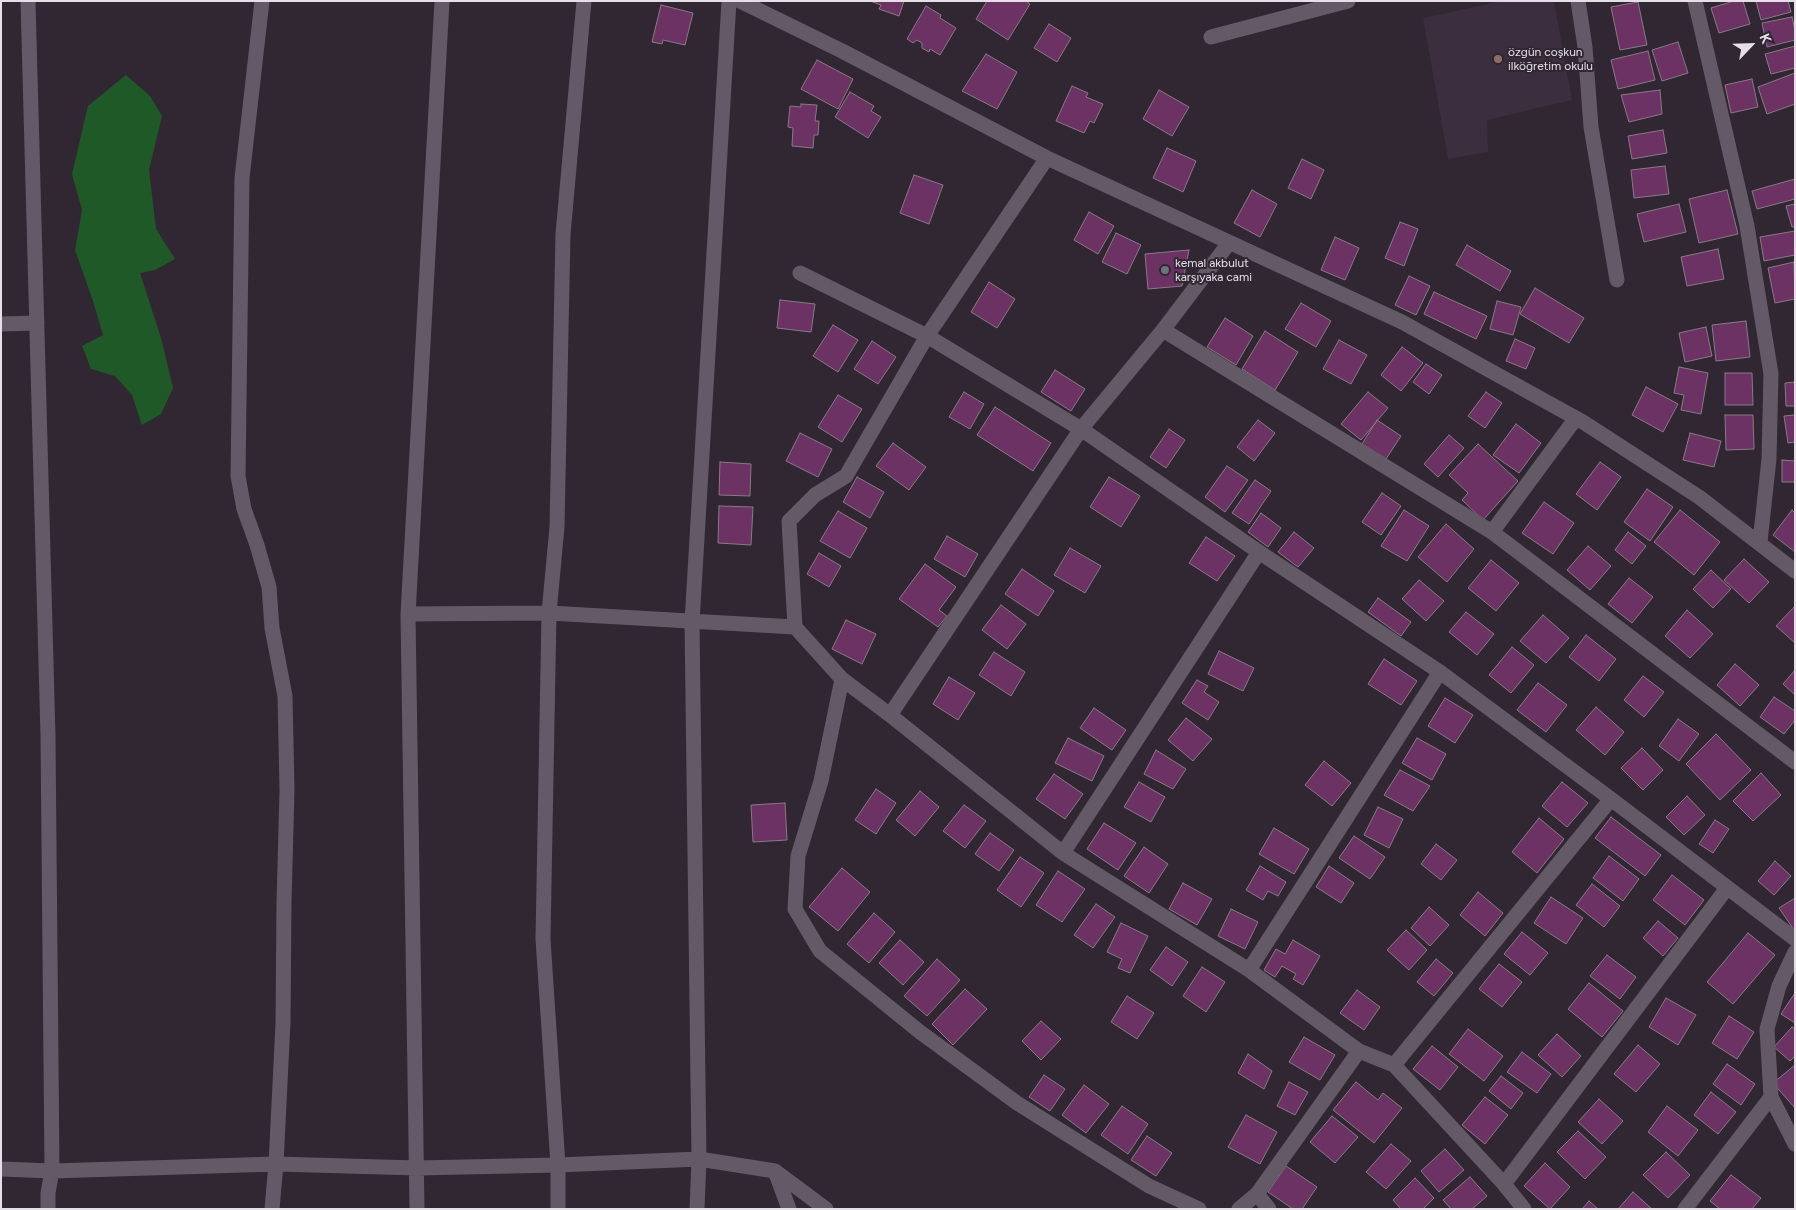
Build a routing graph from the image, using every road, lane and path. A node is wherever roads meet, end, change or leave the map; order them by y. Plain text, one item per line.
1 (28, 1) edge
2 (262, 1) edge
3 (442, 1) edge
4 (584, 1) edge
5 (729, 1) edge
6 (740, 1) edge
7 (1348, 1) edge
8 (1578, 1) edge
9 (1695, 1) edge
10 (1211, 37) dead end
11 (1047, 158) junction
12 (1229, 243) junction
13 (800, 273) dead end
14 (1617, 280) dead end
15 (37, 323) junction
16 (1, 324) edge
17 (1163, 330) junction
18 (927, 336) junction
19 (1576, 418) junction
20 (1081, 429) junction
21 (1492, 532) junction
22 (1760, 542) junction
23 (1259, 552) junction
24 (1795, 571) edge
25 (549, 613) junction
26 (408, 614) junction
27 (692, 622) junction
28 (795, 627) junction
29 (1440, 672) junction
30 (842, 679) junction
31 (890, 715) junction
32 (1795, 762) edge
33 (1610, 799) junction
34 (1063, 854) junction
35 (1727, 888) junction
36 (1795, 939) edge
37 (1795, 952) edge
38 (1249, 970) junction
39 (1359, 1051) junction
40 (1394, 1065) junction
41 (1771, 1097) junction
42 (1795, 1144) edge
43 (699, 1159) junction
44 (276, 1164) junction
45 (558, 1165) junction
46 (418, 1168) junction
47 (1, 1169) edge
48 (52, 1171) junction
49 (775, 1171) junction
50 (1504, 1184) junction
51 (1257, 1194) junction
52 (48, 1209) edge
53 (272, 1209) edge
54 (417, 1209) edge
55 (558, 1209) edge
56 (697, 1209) edge
57 (788, 1209) edge
58 (826, 1209) edge
59 (1199, 1209) edge
60 (1239, 1209) edge
61 (1269, 1209) edge
62 (1524, 1209) edge
63 (1685, 1209) edge

1 - 15 street
2 - 44 street
3 - 26 street
4 - 25 street
5 - 27 street
6 - 11 street
7 - 10 street
8 - 14 street
9 - 22 street
11 - 12 street
11 - 18 street
12 - 17 street
12 - 19 street
13 - 18 street
15 - 16 street
15 - 48 street
17 - 20 street
17 - 21 street
18 - 20 street
18 - 28 street
19 - 21 street
19 - 22 street
20 - 23 street
20 - 31 street
21 - 32 street
22 - 24 street
23 - 29 street
23 - 34 street
25 - 26 street
25 - 27 street
25 - 45 street
26 - 46 street
27 - 28 street
27 - 43 street
28 - 30 street
29 - 33 street
29 - 38 street
30 - 31 street
30 - 59 street
31 - 34 street
33 - 35 street
33 - 40 street
34 - 38 street
35 - 36 street
35 - 50 street
37 - 41 street
38 - 39 street
39 - 40 street
39 - 51 street
40 - 50 street
41 - 42 street
41 - 63 street
43 - 45 street
43 - 49 street
43 - 56 street
44 - 46 street
44 - 48 street
44 - 53 street
45 - 46 street
45 - 55 street
46 - 54 street
47 - 48 street
48 - 52 street
49 - 57 street
49 - 58 street
50 - 62 street
51 - 60 street
51 - 61 street

